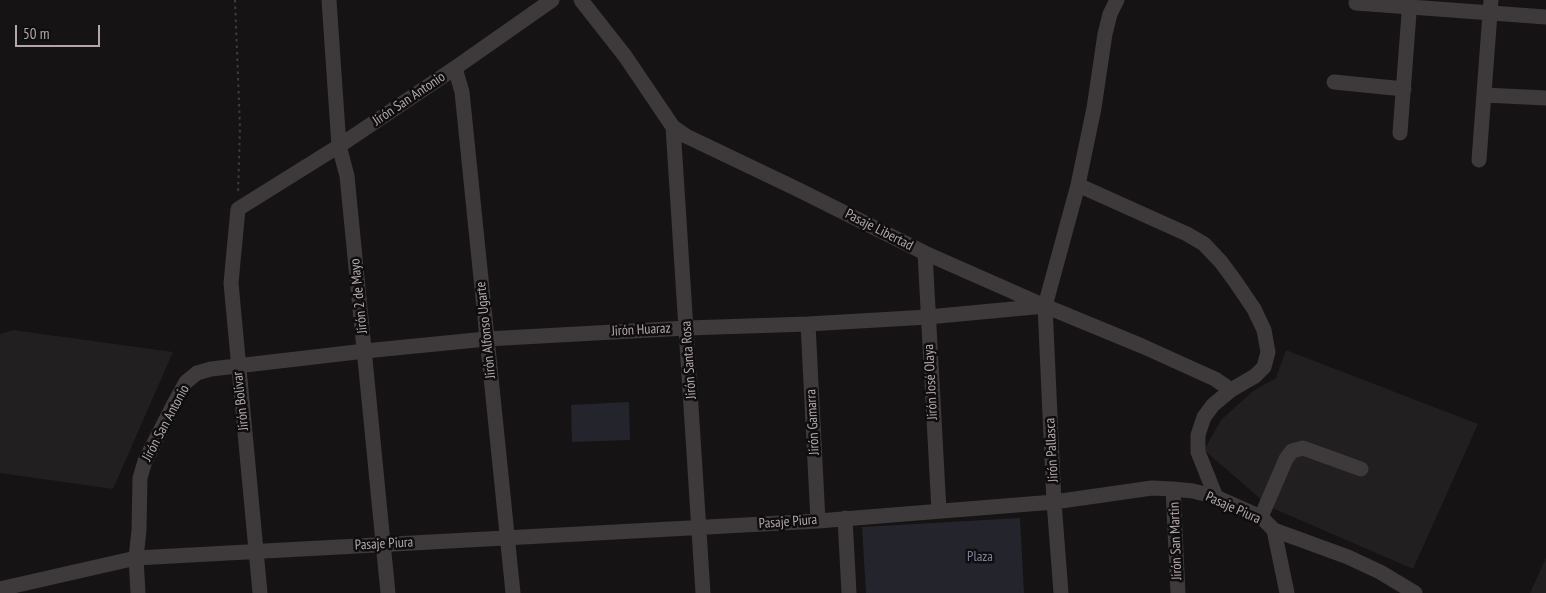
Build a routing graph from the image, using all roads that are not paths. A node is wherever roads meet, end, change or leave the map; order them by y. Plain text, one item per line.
1 (329, 0) edge
2 (552, 0) edge
3 (581, 0) edge
4 (1117, 0) edge
5 (1356, 3) dead end
6 (1410, 3) edge
7 (1491, 6) edge
8 (1546, 17) edge
9 (455, 68) junction
10 (1334, 82) dead end
11 (1404, 89) junction
12 (1484, 95) junction
13 (1546, 98) edge
14 (673, 127) junction
15 (1400, 133) dead end
16 (339, 146) junction
17 (1479, 160) dead end
18 (1078, 184) junction
19 (238, 209) joint
20 (925, 253) junction
21 (1045, 306) junction
22 (928, 317) junction
23 (808, 324) junction
24 (687, 328) junction
25 (486, 339) junction
26 (365, 351) junction
27 (238, 366) junction
28 (1231, 390) junction
29 (1361, 469) dead end
30 (1173, 489) junction
31 (1216, 497) junction
32 (1054, 502) junction
33 (939, 511) junction
34 (1261, 517) junction
35 (845, 518) junction
36 (818, 520) junction
37 (699, 528) junction
38 (1274, 530) junction
39 (508, 537) junction
40 (383, 544) junction
41 (256, 551) junction
42 (136, 558) junction
43 (1, 590) edge
44 (138, 593) edge
45 (260, 593) edge
46 (388, 593) edge
47 (514, 593) edge
48 (703, 593) edge
49 (849, 593) edge
50 (1061, 593) edge
51 (1178, 593) edge
52 (1287, 593) edge
53 (1415, 593) edge

1 - 16 street, Jirón 2 de Mayo
2 - 9 street, Jirón San Antonio
3 - 14 street, Pasaje Libertad
4 - 18 street, Jirón Pallasca
5 - 6 street
6 - 7 street
6 - 11 street
7 - 8 street
7 - 12 street
9 - 16 street, Jirón San Antonio
9 - 25 street, Jirón Alfonso Ugarte
10 - 11 street
11 - 15 street
12 - 13 street
12 - 17 street
14 - 20 street, Pasaje Libertad
14 - 24 street, Jirón Santa Rosa
16 - 19 street, Jirón San Antonio
16 - 26 street, Jirón 2 de Mayo
18 - 21 street, Jirón Pallasca
18 - 28 street
19 - 27 street, Jirón Bolivar
20 - 21 street, Pasaje Libertad
20 - 22 street, Jirón José Olaya
21 - 22 street, Jirón Huaraz
21 - 28 street, Pasaje Libertad
21 - 32 street, Jirón Pallasca
22 - 23 street, Jirón Huaraz
22 - 33 street, Jirón José Olaya
23 - 24 street, Jirón Huaraz
23 - 36 street, Jirón Gamarra
24 - 25 street, Jirón Huaraz
24 - 37 street, Jirón Santa Rosa
25 - 26 street, Jirón Huaraz
25 - 39 street, Jirón Alfonso Ugarte
26 - 27 street, Jirón Huaraz
26 - 40 street, Jirón 2 de Mayo
27 - 41 street, Jirón Bolivar
27 - 42 street, Jirón San Antonio
28 - 31 street
29 - 34 street
30 - 31 street, Pasaje Piura
30 - 32 street, Pasaje Piura
30 - 51 street, Jirón San Martin
31 - 34 street, Pasaje Piura
32 - 33 street, Pasaje Piura
32 - 50 street, Jirón Pallasca
33 - 35 street, Pasaje Piura
34 - 38 street, Pasaje Piura
35 - 36 street, Pasaje Piura
35 - 49 street
36 - 37 street, Pasaje Piura
37 - 39 street, Pasaje Piura
37 - 48 street, Jirón Santa Rosa
38 - 52 street
38 - 53 street, Pasaje Piura
39 - 40 street, Pasaje Piura
39 - 47 street, Jirón Alfonso Ugarte
40 - 41 street, Pasaje Piura
40 - 46 street, Jirón 2 de Mayo
41 - 42 street, Pasaje Piura
41 - 45 street, Jirón Bolivar
42 - 43 street
42 - 44 street, Jirón San Antonio

